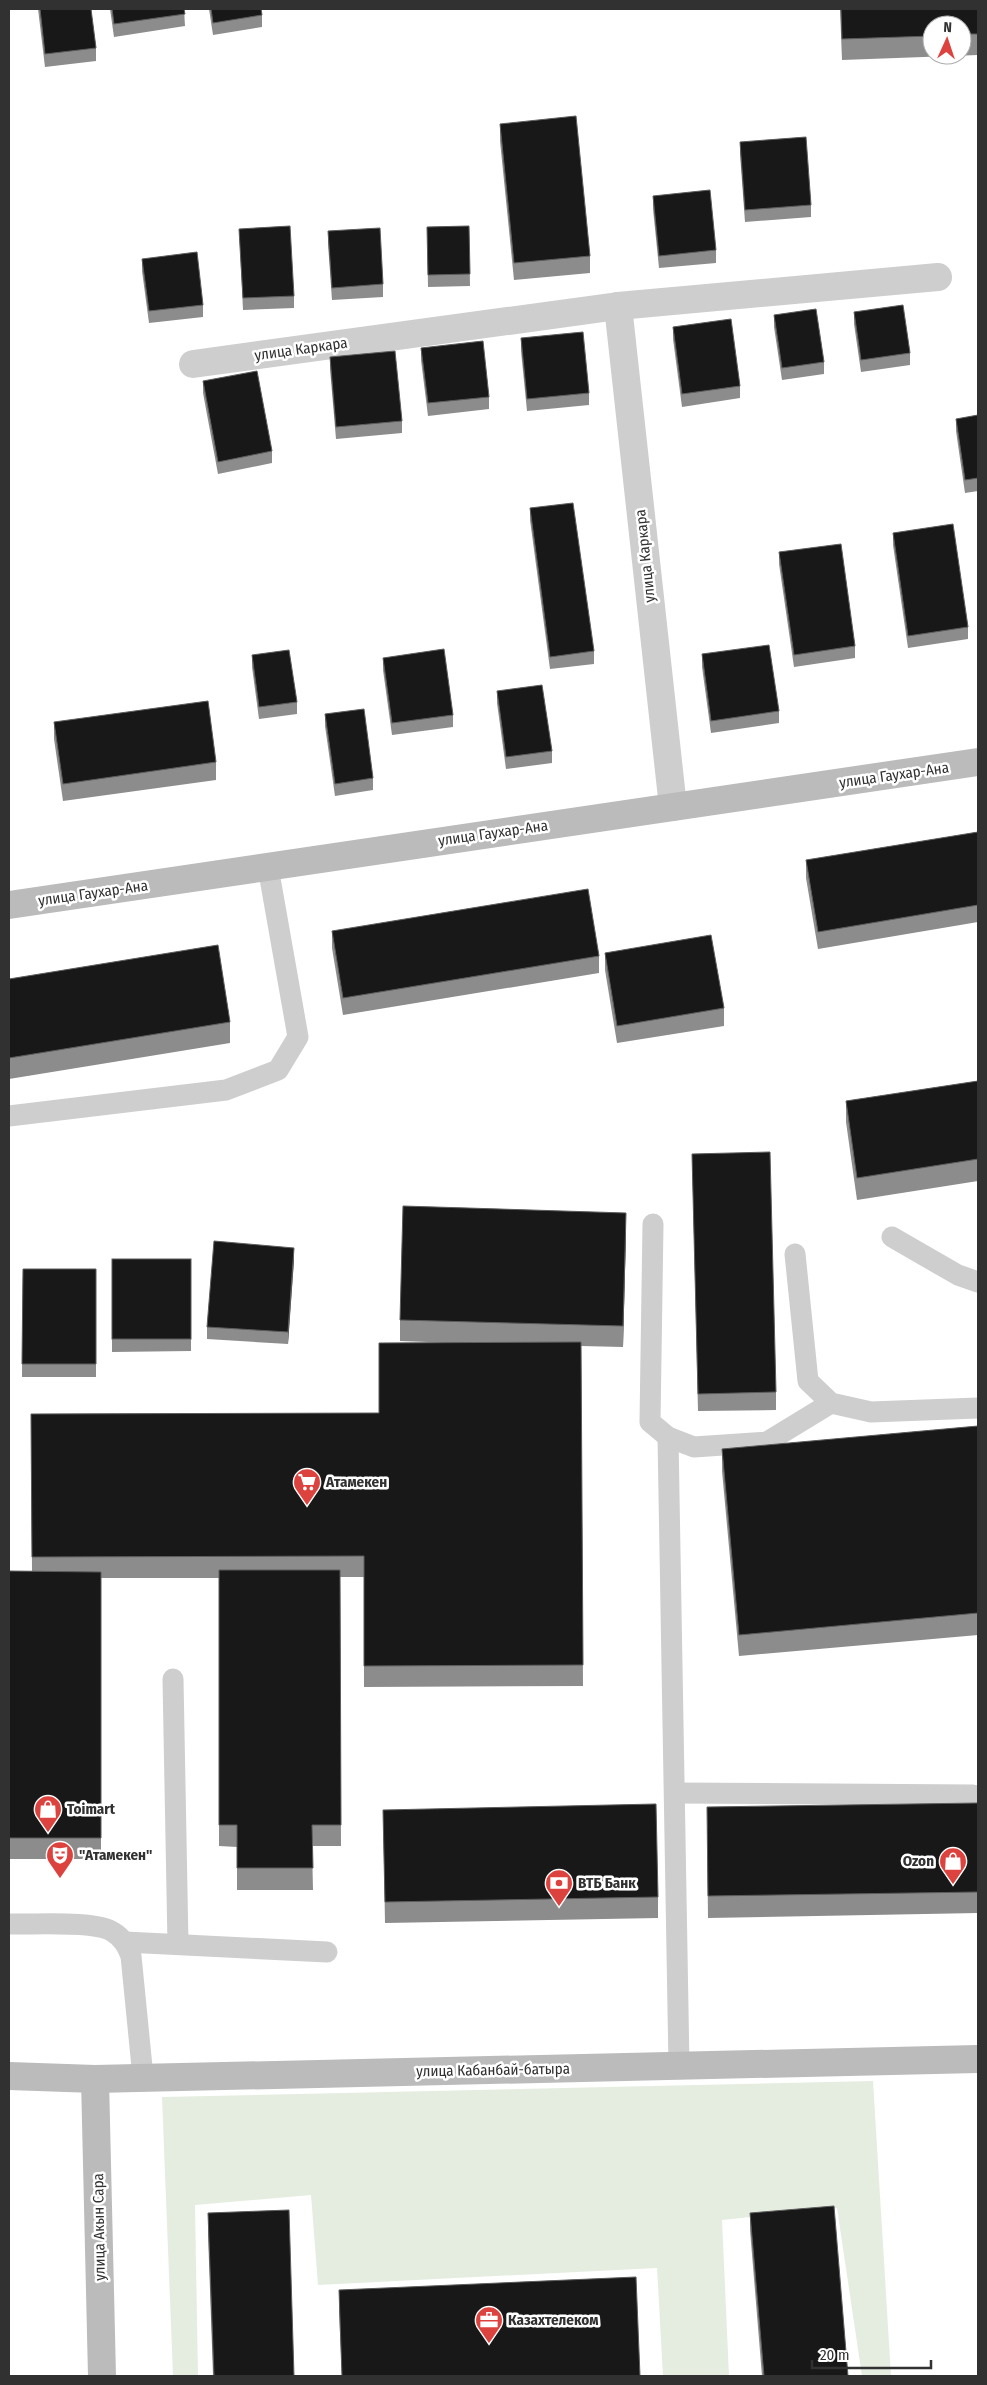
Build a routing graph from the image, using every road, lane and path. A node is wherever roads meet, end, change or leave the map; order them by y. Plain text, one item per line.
1 (938, 278) dead end
2 (618, 306) junction
3 (193, 364) dead end
4 (978, 762) edge
5 (673, 807) junction
6 (268, 867) junction
7 (9, 905) edge
8 (9, 1116) edge
9 (653, 1224) dead end
10 (892, 1237) dead end
11 (795, 1254) dead end
12 (978, 1282) edge
13 (831, 1403) junction
14 (978, 1408) edge
15 (668, 1437) junction
16 (173, 1679) dead end
17 (675, 1793) junction
18 (972, 1795) dead end
19 (9, 1924) edge
20 (125, 1942) junction
21 (178, 1944) junction
22 (328, 1952) dead end
23 (978, 2059) edge
24 (679, 2066) junction
25 (9, 2076) edge
26 (143, 2077) junction
27 (95, 2079) junction
28 (102, 2376) edge

1 - 2 street, улица Каркара
2 - 3 street, улица Каркара
2 - 5 street, улица Каркара
4 - 5 main road, улица Гаухар-Ана
5 - 6 main road, улица Гаухар-Ана
6 - 7 main road, улица Гаухар-Ана
6 - 8 lane
9 - 15 lane
10 - 12 lane
11 - 13 lane
13 - 14 lane
13 - 15 lane
15 - 17 lane
16 - 21 lane
17 - 18 lane
17 - 24 lane
19 - 20 lane
20 - 21 lane
20 - 26 lane
21 - 22 lane
23 - 24 main road, улица Кабанбай-батыра
24 - 26 main road, улица Кабанбай-батыра
25 - 27 main road, улица Кабанбай-батыра
26 - 27 main road, улица Кабанбай-батыра
27 - 28 main road, улица Акын Сара

